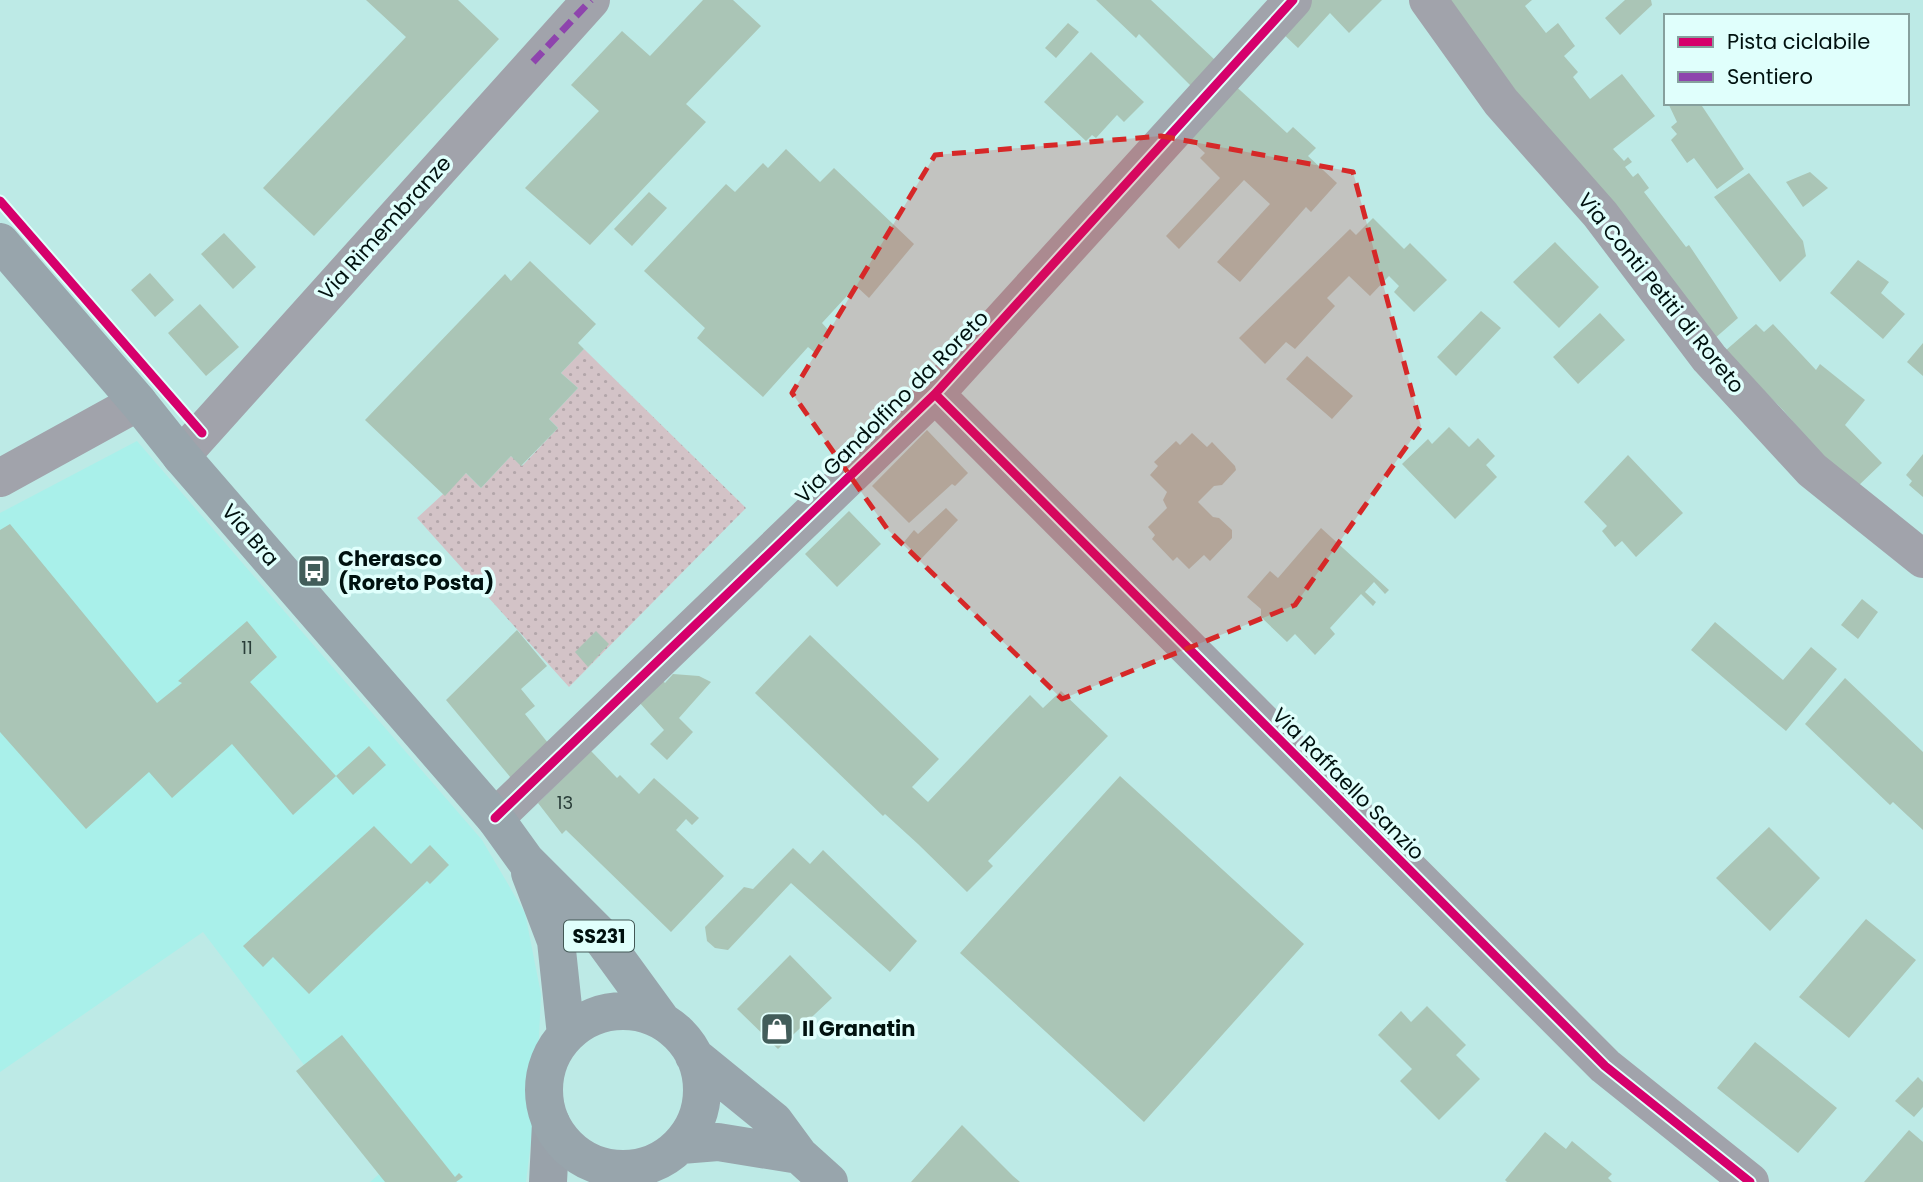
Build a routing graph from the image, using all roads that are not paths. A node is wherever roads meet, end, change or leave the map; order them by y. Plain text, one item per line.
1 (591, 0) edge
2 (1293, 0) edge
3 (1428, 0) edge
4 (0, 242) edge
5 (935, 394) junction
6 (138, 402) junction
7 (181, 456) junction
8 (0, 478) edge
9 (1923, 559) edge
10 (495, 818) junction
11 (526, 861) junction
12 (662, 1021) junction
13 (566, 1035) junction
14 (694, 1056) junction
15 (551, 1123) junction
16 (681, 1145) junction
17 (799, 1155) junction
18 (620, 1176) edge
19 (548, 1182) edge
20 (829, 1182) edge
21 (1750, 1182) edge

1 - 7 street, Via Rimembranze
2 - 5 street, Via Gandolfino da Roreto
3 - 9 street, Via Conti Petiti di Roreto
4 - 6 main road, Via Bra / SS231
5 - 10 street, Via Gandolfino da Roreto
5 - 21 street, Via Raffaello Sanzio
6 - 7 main road, Via Bra / SS231
6 - 8 street
7 - 10 main road, Via Bra / SS231
10 - 11 main road, Via Bra / SS231
11 - 12 main road, SS231
11 - 13 main road, SS231
12 - 13 main road, SS231
12 - 14 main road, SS231
13 - 15 main road, SS231
14 - 16 main road, SS231
14 - 17 main road, SS231
15 - 18 main road, SS231
15 - 19 main road
16 - 17 main road, SS231
16 - 18 main road, SS231
17 - 20 main road, SS231

